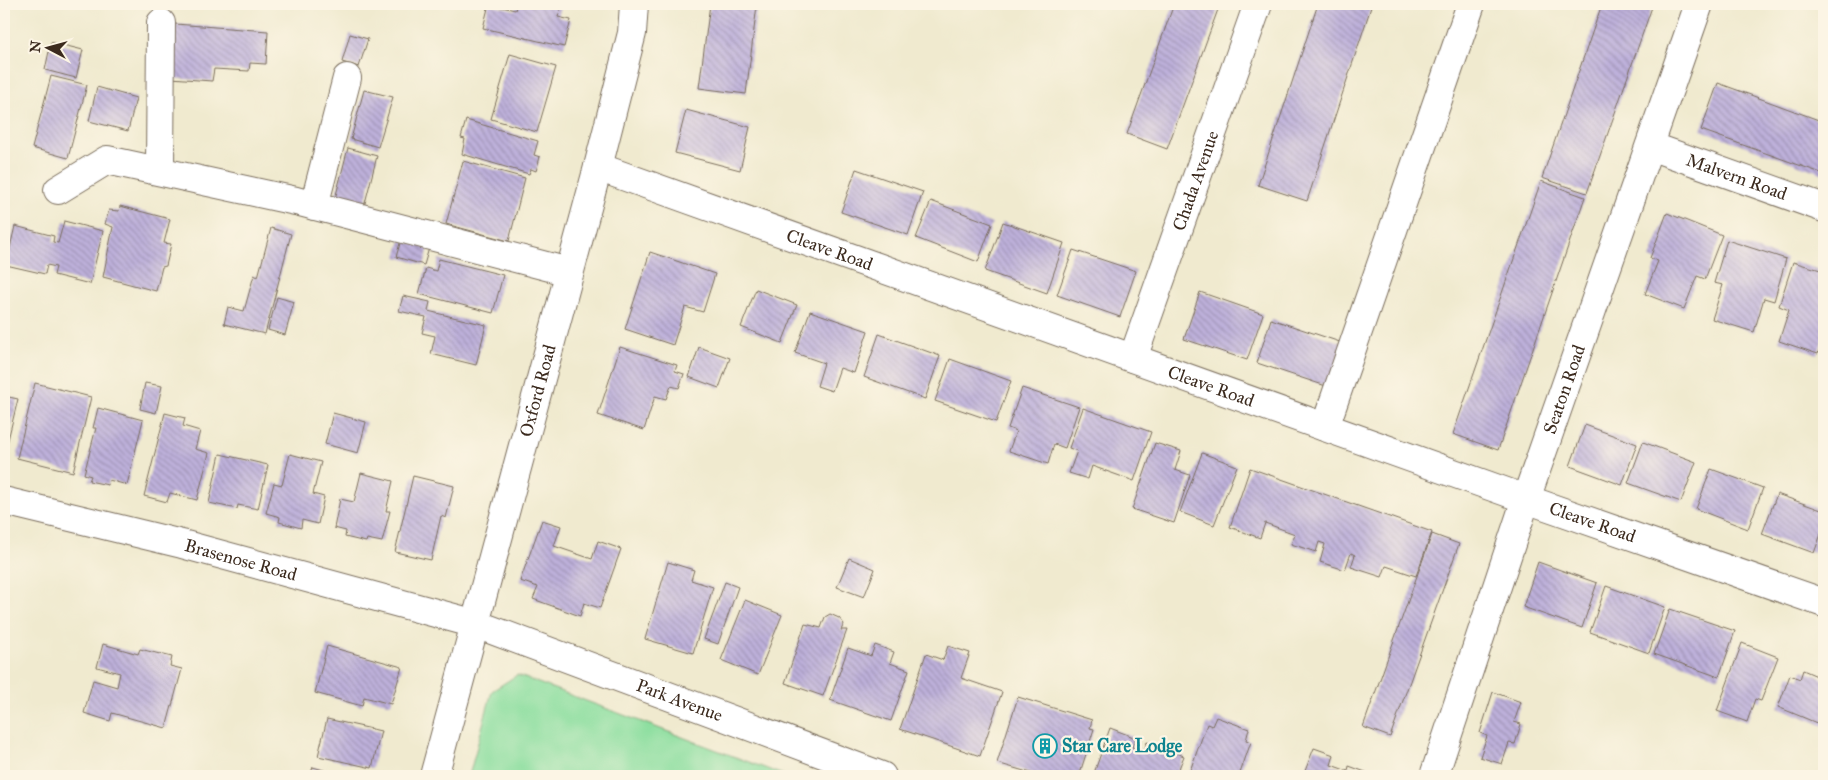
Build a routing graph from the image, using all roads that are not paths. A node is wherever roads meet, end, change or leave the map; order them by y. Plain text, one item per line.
1 (634, 4) edge
2 (1258, 4) edge
3 (1470, 4) edge
4 (1699, 4) edge
5 (161, 23) dead end
6 (347, 78) dead end
7 (1650, 146) junction
8 (598, 167) junction
9 (160, 172) junction
10 (58, 190) dead end
11 (314, 206) junction
12 (1824, 208) edge
13 (569, 272) junction
14 (1133, 358) junction
15 (1325, 427) junction
16 (1526, 499) junction
17 (4, 500) edge
18 (1824, 603) edge
19 (476, 624) junction
20 (434, 776) edge
21 (882, 776) edge
22 (1434, 776) edge

1 - 8 street, Oxford Road
2 - 14 street, Chada Avenue
3 - 15 street
4 - 7 street, Seaton Road
5 - 9 street
6 - 11 street
7 - 12 street, Malvern Road
7 - 16 street, Seaton Road
8 - 13 street, Oxford Road
8 - 14 street, Cleave Road
9 - 10 street
9 - 11 street
11 - 13 street
13 - 19 street, Oxford Road
14 - 15 street, Cleave Road
15 - 16 street, Cleave Road
16 - 18 street, Cleave Road
16 - 22 street, Seaton Road
17 - 19 street, Brasenose Road
19 - 20 street, Oxford Road
19 - 21 street, Park Avenue

